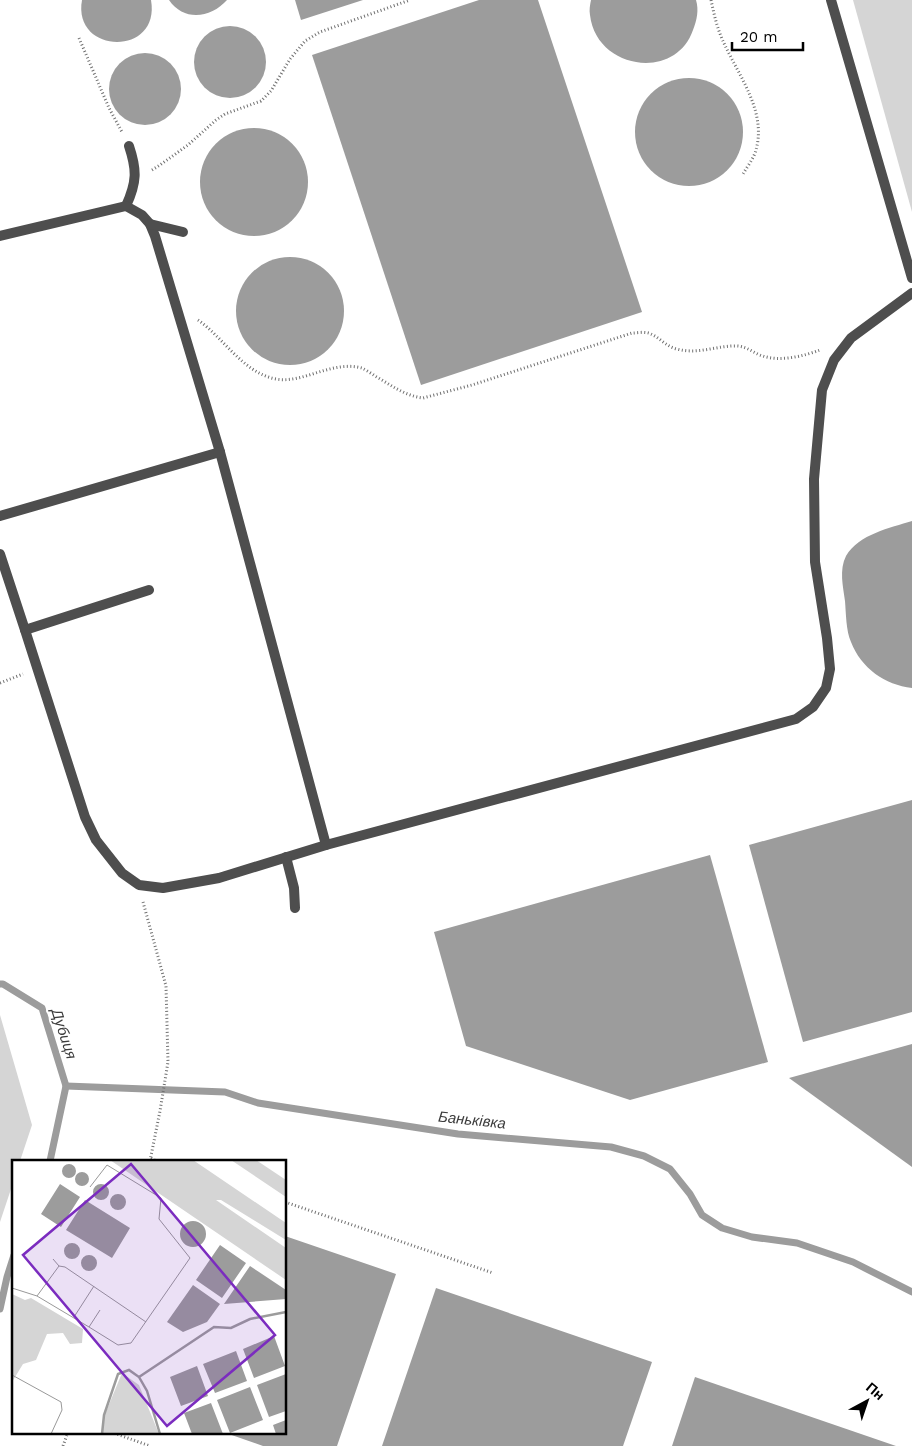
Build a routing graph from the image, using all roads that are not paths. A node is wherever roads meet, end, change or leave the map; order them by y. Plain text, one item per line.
1 (831, 0) edge
2 (129, 146) road end
3 (126, 206) junction
4 (150, 224) junction
5 (184, 232) dead end
6 (0, 236) edge
7 (912, 278) edge
8 (912, 292) edge
9 (220, 452) junction
10 (0, 516) edge
11 (0, 554) edge
12 (149, 590) dead end
13 (25, 630) junction
14 (326, 845) junction
15 (286, 857) junction
16 (295, 908) dead end

1 - 7 lane
2 - 3 lane
3 - 4 lane
3 - 6 lane
4 - 5 lane
4 - 9 lane
8 - 14 lane
9 - 10 lane
9 - 14 lane
11 - 13 lane
12 - 13 lane
13 - 15 lane
14 - 15 lane
15 - 16 lane

